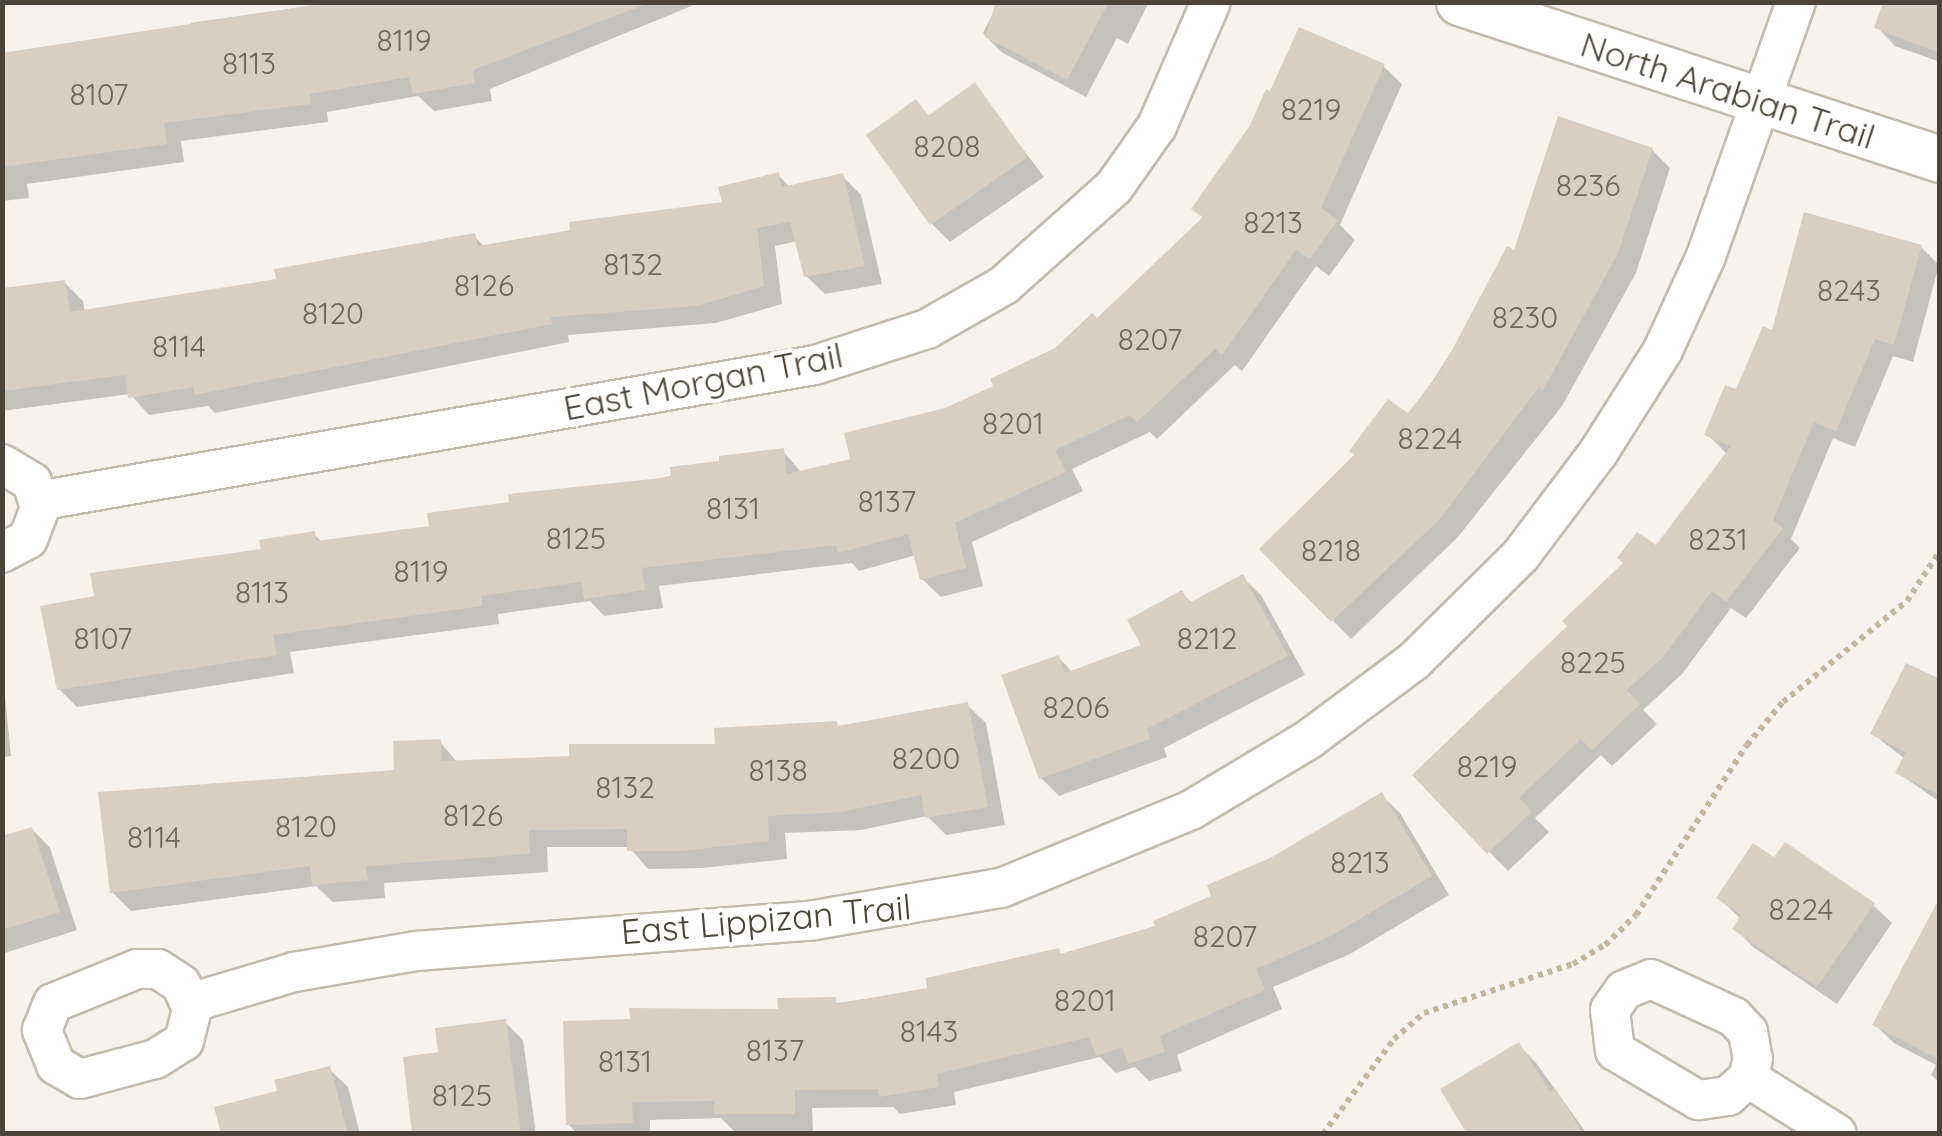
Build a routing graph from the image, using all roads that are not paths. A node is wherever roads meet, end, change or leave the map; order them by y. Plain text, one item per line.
1 (1211, 2) edge
2 (1460, 2) edge
3 (1796, 2) edge
4 (1760, 100) junction
5 (1940, 159) edge
6 (2, 464) edge
7 (38, 501) junction
8 (2, 552) edge
9 (190, 1002) dead end
10 (1748, 1078) dead end
11 (1837, 1134) edge

1 - 7 street, East Morgan Trail
2 - 4 street, North Arabian Trail
3 - 4 street, East Lippizan Trail
4 - 5 street, North Arabian Trail
4 - 9 street, East Lippizan Trail
6 - 7 street
7 - 8 street
10 - 11 street

